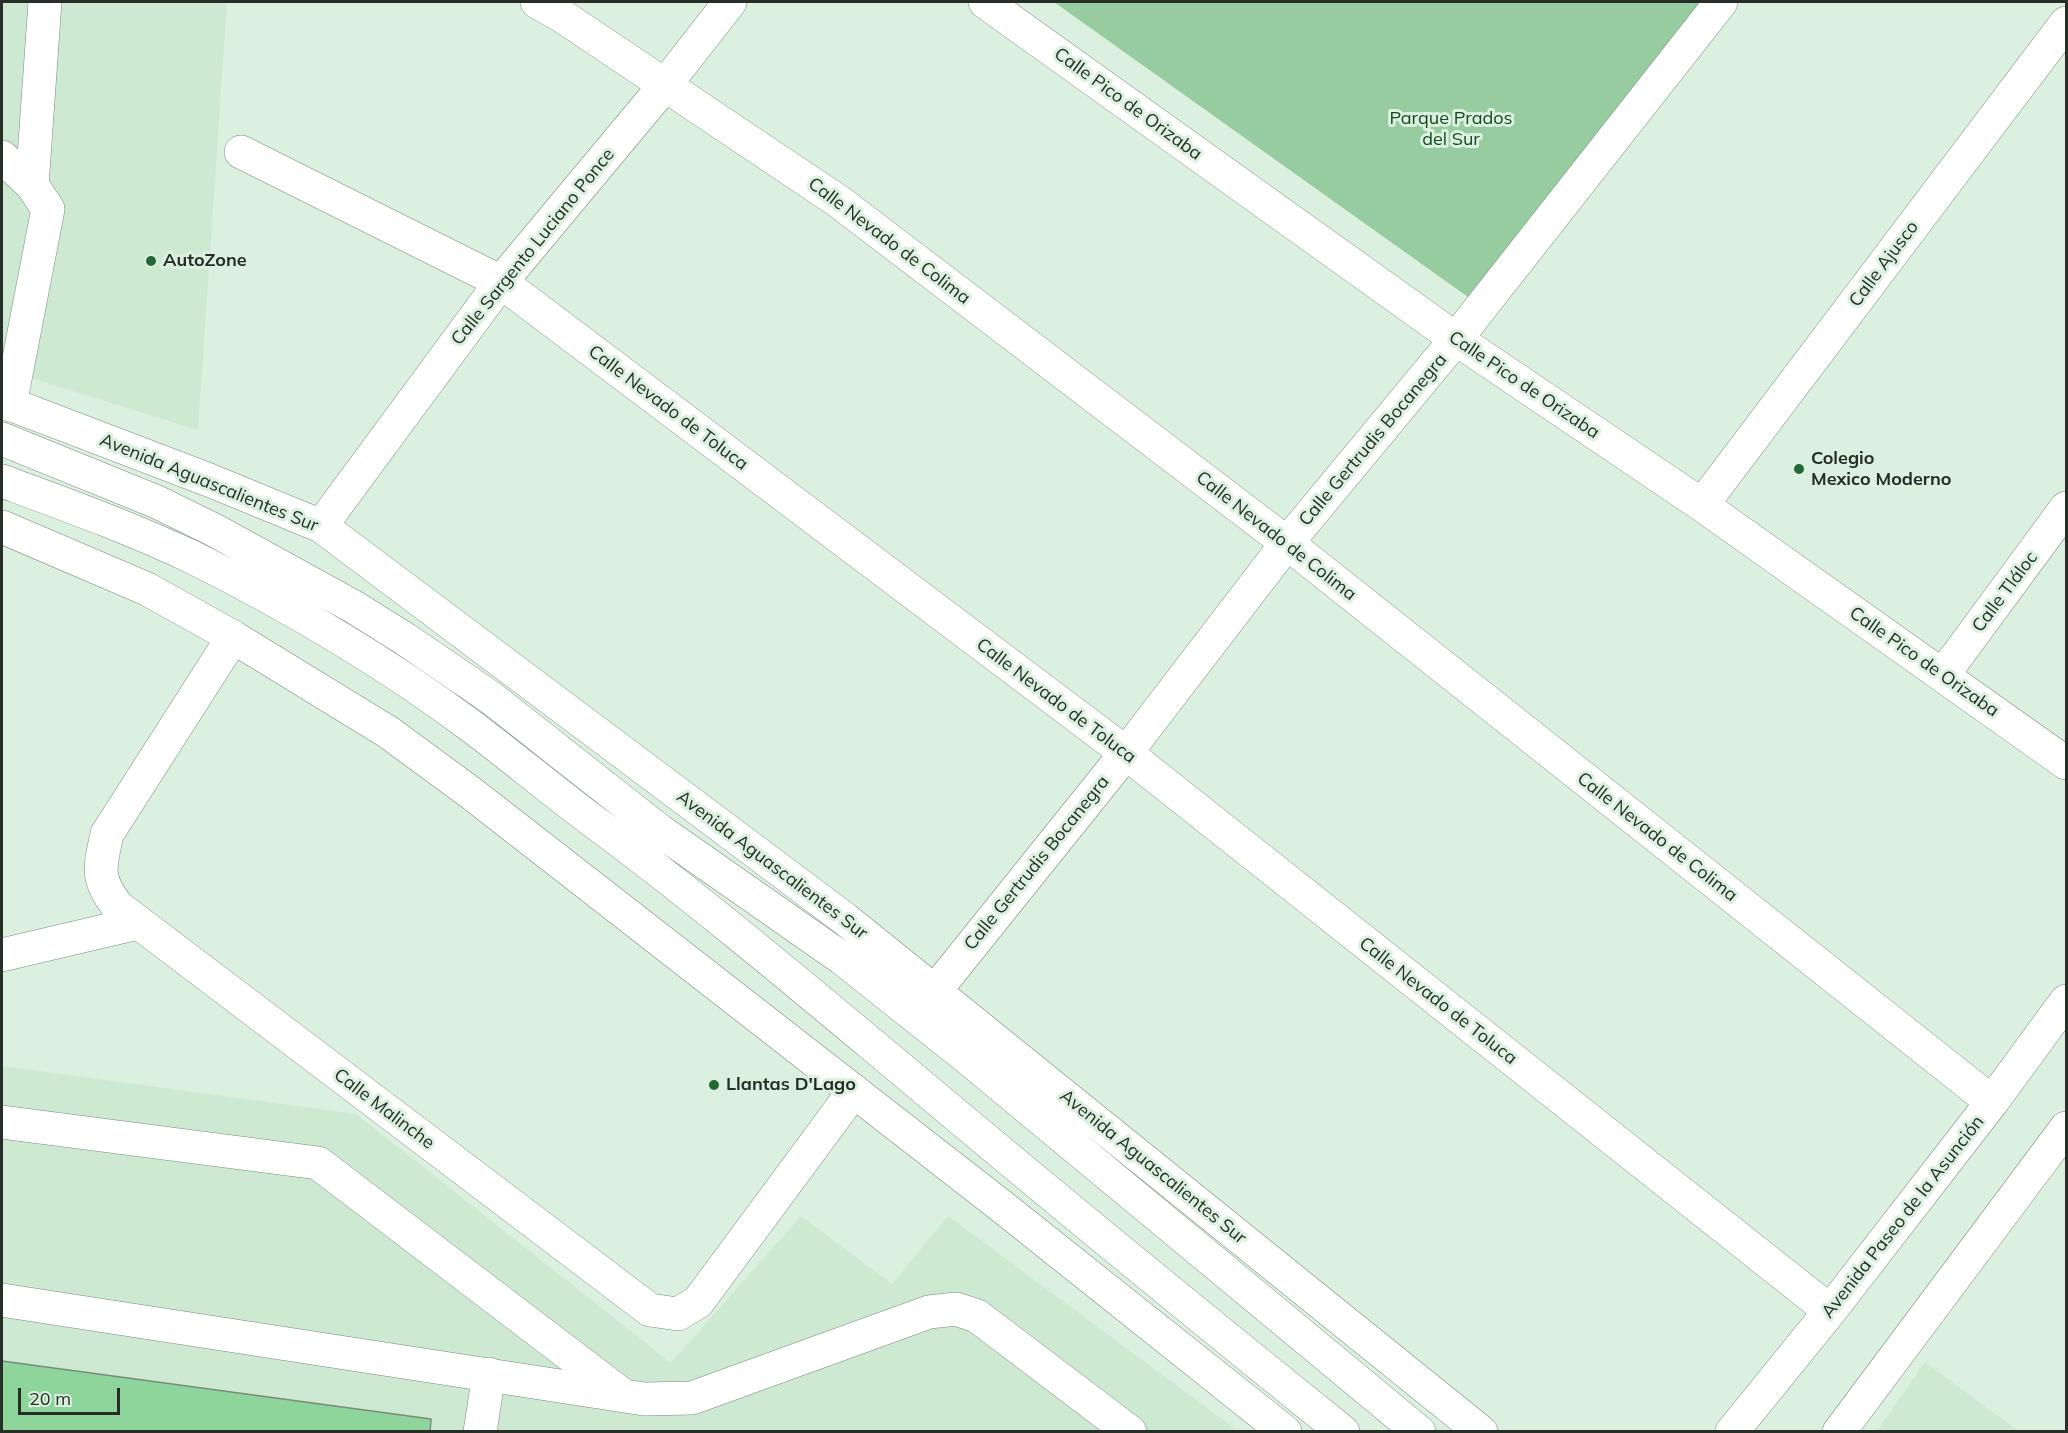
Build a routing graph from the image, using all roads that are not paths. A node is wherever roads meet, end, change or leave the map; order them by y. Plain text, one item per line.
1 (45, 2) edge
2 (537, 2) edge
3 (730, 2) edge
4 (985, 2) edge
5 (1721, 2) edge
6 (2067, 23) edge
7 (665, 85) junction
8 (241, 152) dead end
9 (2, 157) edge
10 (32, 185) junction
11 (501, 282) junction
12 (13, 321) edge
13 (1456, 339) junction
14 (6, 403) edge
15 (2, 440) edge
16 (2, 481) edge
17 (1702, 505) junction
18 (2067, 508) edge
19 (321, 526) junction
20 (2, 527) edge
21 (1287, 543) junction
22 (233, 637) junction
23 (1943, 675) junction
24 (1126, 753) junction
25 (2067, 764) edge
26 (138, 923) junction
27 (2, 955) edge
28 (935, 992) junction
29 (2067, 1001) edge
30 (854, 1091) junction
31 (1992, 1102) junction
32 (2, 1122) edge
33 (2065, 1135) edge
34 (2, 1300) edge
35 (1830, 1311) junction
36 (489, 1374) junction
37 (622, 1394) junction
38 (480, 1431) edge
39 (1130, 1431) edge
40 (1285, 1431) edge
41 (1343, 1431) edge
42 (1419, 1431) edge
43 (1481, 1431) edge
44 (1734, 1431) edge
45 (1839, 1431) edge

1 - 10 street
2 - 7 street, Calle Nevado de Colima
3 - 7 street, Calle Sargento Luciano Ponce
4 - 13 street, Calle Pico de Orizaba
5 - 13 street, Calle Gertrudis Bocanegra
6 - 17 street, Calle Ajusco
7 - 11 street, Calle Sargento Luciano Ponce
7 - 21 street, Calle Nevado de Colima
8 - 11 street, Calle Nevado de Toluca
9 - 10 street
10 - 12 street
11 - 19 street, Calle Sargento Luciano Ponce
11 - 24 street, Calle Nevado de Toluca
12 - 14 street
13 - 17 street, Calle Pico de Orizaba
13 - 21 street, Calle Gertrudis Bocanegra
14 - 19 street, Avenida Aguascalientes Sur
15 - 42 street, Avenida Aguascalientes Sur
16 - 41 street
17 - 23 street, Calle Pico de Orizaba
18 - 23 street, Calle Tláloc
19 - 28 street, Avenida Aguascalientes Sur
20 - 22 street
21 - 24 street, Calle Gertrudis Bocanegra
21 - 31 street, Calle Nevado de Colima
22 - 26 street, Calle Malinche
22 - 30 street
23 - 25 street, Calle Pico de Orizaba
24 - 28 street, Calle Gertrudis Bocanegra
24 - 35 street, Calle Nevado de Toluca
26 - 27 street
26 - 30 street, Calle Malinche
28 - 43 street, Avenida Aguascalientes Sur
29 - 31 street, Avenida Paseo de la Asunción
30 - 40 street
31 - 35 street, Avenida Paseo de la Asunción
32 - 37 street
33 - 45 street
34 - 36 street
35 - 44 street, Avenida Paseo de la Asunción
36 - 37 street
36 - 38 street
37 - 39 street

